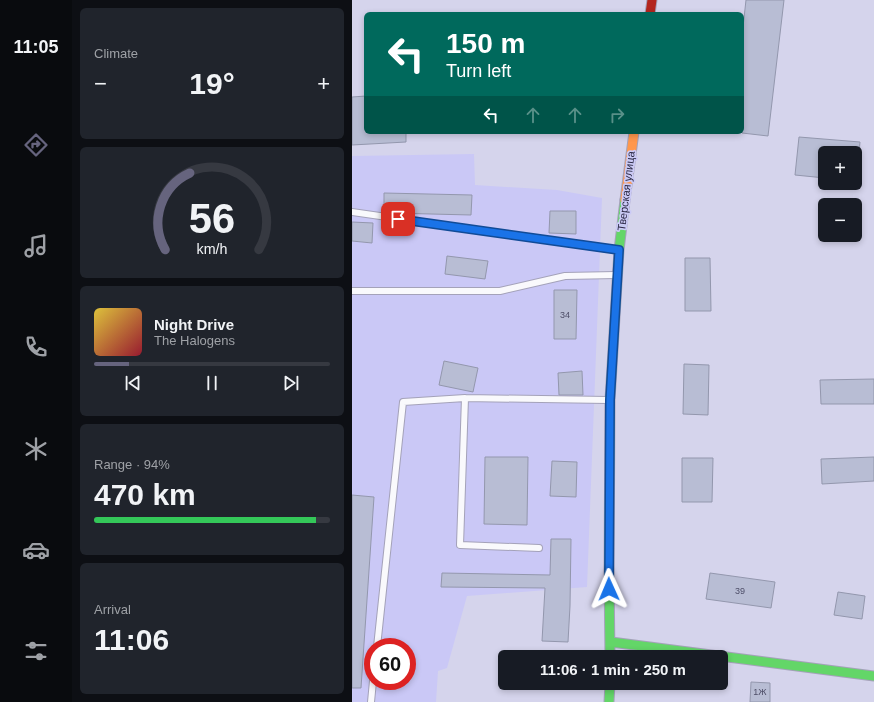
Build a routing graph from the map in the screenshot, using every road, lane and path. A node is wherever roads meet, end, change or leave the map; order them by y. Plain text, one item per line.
1 (652, 0) edge
2 (650, 12) edge
3 (634, 134) edge
4 (352, 212) edge
5 (619, 250) junction
6 (617, 275) junction
7 (352, 291) edge
8 (465, 398) junction
9 (610, 400) junction
10 (539, 548) dead end
11 (378, 638) edge
12 (610, 642) junction
13 (610, 650) edge
14 (874, 676) edge
15 (372, 690) edge
16 (610, 690) edge
17 (371, 702) edge
18 (609, 702) edge

1 - 2 main road
3 - 5 main road, Тверская улица
4 - 5 lane
5 - 6 main road, Тверская улица
6 - 7 lane
6 - 9 main road, Тверская улица
8 - 9 lane
8 - 10 lane
8 - 11 lane
9 - 12 main road, Тверская улица
12 - 13 main road, Тверская улица
12 - 14 main road
15 - 17 lane
16 - 18 main road

